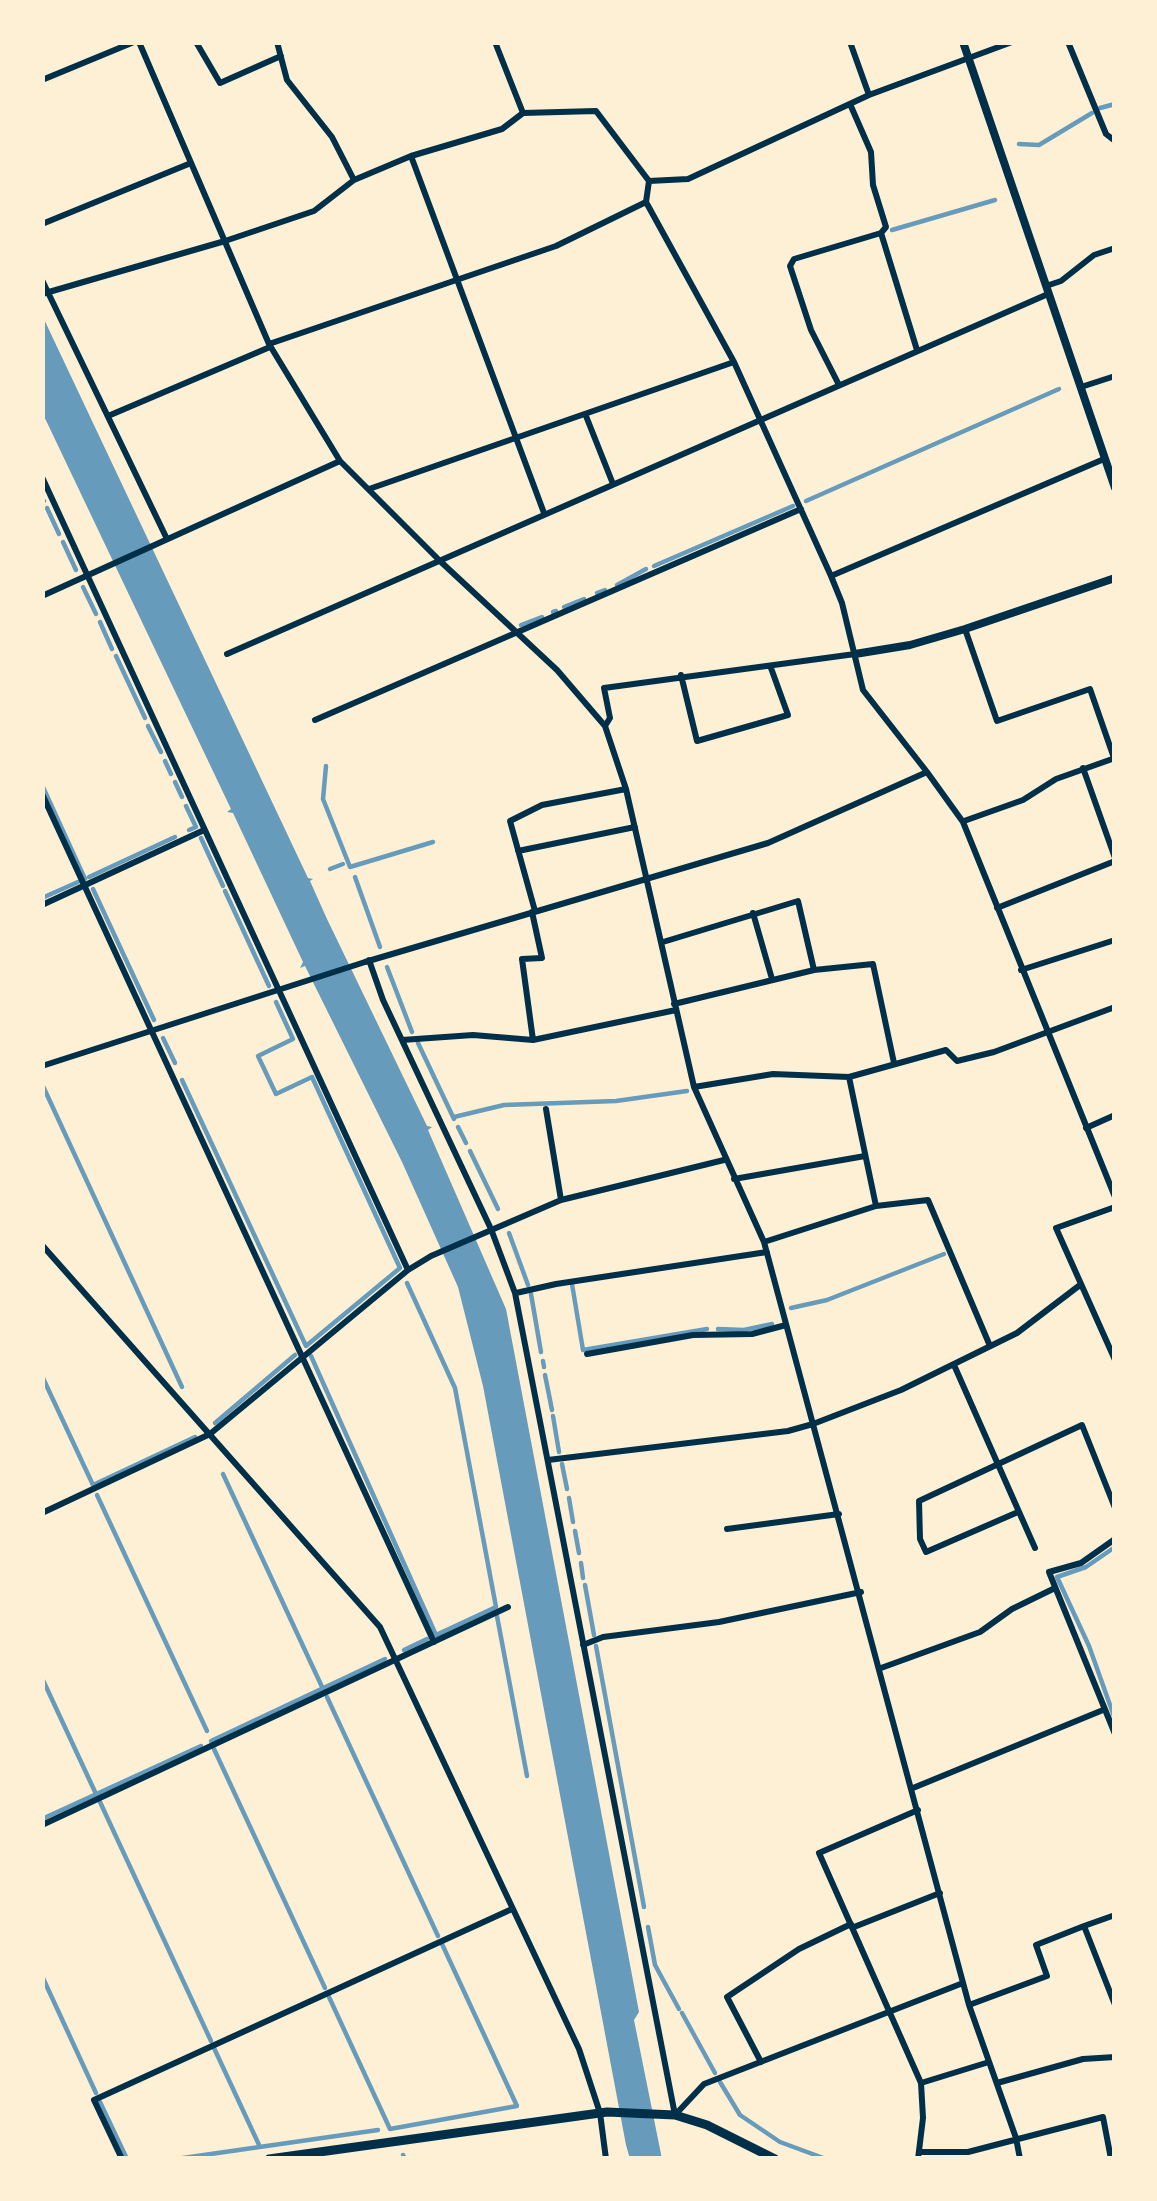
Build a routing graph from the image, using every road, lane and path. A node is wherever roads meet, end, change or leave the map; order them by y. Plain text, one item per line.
1 (137, 42) edge
2 (196, 42) edge
3 (277, 42) edge
4 (495, 42) edge
5 (850, 42) edge
6 (962, 42) edge
7 (1012, 42) edge
8 (1068, 42) edge
9 (280, 56) junction
10 (969, 61) junction
11 (42, 80) edge
12 (869, 95) junction
13 (850, 104) junction
14 (523, 112) junction
15 (1115, 141) edge
16 (411, 156) junction
17 (191, 163) junction
18 (354, 180) junction
19 (649, 181) junction
20 (646, 202) junction
21 (42, 224) edge
22 (881, 233) junction
23 (226, 241) junction
24 (1115, 248) edge
25 (42, 280) edge
26 (457, 282) junction
27 (1047, 290) junction
28 (44, 294) edge
29 (269, 345) junction
30 (917, 351) junction
31 (734, 362) junction
32 (1115, 376) edge
33 (839, 385) junction
34 (1081, 387) junction
35 (108, 416) junction
36 (586, 416) junction
37 (760, 419) junction
38 (517, 440) junction
39 (1105, 459) junction
40 (340, 461) junction
41 (42, 477) edge
42 (613, 484) junction
43 (1115, 488) edge
44 (368, 489) junction
45 (801, 509) junction
46 (544, 514) junction
47 (164, 540) junction
48 (440, 561) junction
49 (88, 576) junction
50 (831, 576) junction
51 (1115, 578) edge
52 (42, 596) edge
53 (965, 629) junction
54 (516, 634) junction
55 (227, 654) dead end
56 (855, 654) junction
57 (771, 668) junction
58 (681, 675) junction
59 (315, 719) dead end
60 (604, 726) junction
61 (1115, 758) edge
62 (1083, 768) junction
63 (927, 772) junction
64 (626, 789) junction
65 (42, 794) edge
66 (963, 822) junction
67 (635, 826) junction
68 (203, 831) junction
69 (518, 851) junction
70 (1115, 860) edge
71 (647, 878) junction
72 (84, 885) junction
73 (42, 905) edge
74 (997, 908) junction
75 (534, 912) junction
76 (753, 914) junction
77 (1115, 940) edge
78 (663, 942) junction
79 (365, 962) junction
80 (814, 970) junction
81 (1021, 970) junction
82 (772, 980) junction
83 (278, 991) junction
84 (675, 1007) junction
85 (1115, 1007) edge
86 (1045, 1032) junction
87 (153, 1033) junction
88 (402, 1040) junction
89 (533, 1040) junction
90 (893, 1064) junction
91 (42, 1066) edge
92 (849, 1076) junction
93 (694, 1087) junction
94 (546, 1108) dead end
95 (1115, 1115) edge
96 (1086, 1128) junction
97 (866, 1156) junction
98 (724, 1160) junction
99 (734, 1179) junction
100 (1115, 1197) edge
101 (561, 1200) junction
102 (876, 1206) junction
103 (1115, 1207) edge
104 (489, 1230) junction
105 (764, 1242) junction
106 (42, 1245) edge
107 (767, 1252) junction
108 (407, 1270) junction
109 (1080, 1285) junction
110 (515, 1293) junction
111 (786, 1325) junction
112 (990, 1346) junction
113 (587, 1354) dead end
114 (304, 1357) junction
115 (1115, 1360) edge
116 (954, 1366) junction
117 (814, 1424) junction
118 (210, 1434) junction
119 (548, 1460) junction
120 (995, 1465) junction
121 (1115, 1508) edge
122 (1018, 1512) junction
123 (42, 1513) edge
124 (839, 1514) junction
125 (727, 1529) dead end
126 (1115, 1539) edge
127 (1034, 1548) dead end
128 (1055, 1588) junction
129 (861, 1592) junction
130 (508, 1607) dead end
131 (434, 1642) junction
132 (583, 1646) junction
133 (398, 1658) junction
134 (881, 1668) junction
135 (1103, 1710) junction
136 (1115, 1734) edge
137 (913, 1788) junction
138 (918, 1810) junction
139 (42, 1825) edge
140 (940, 1893) junction
141 (513, 1908) junction
142 (1115, 1915) edge
143 (852, 1926) junction
144 (1084, 1926) junction
145 (963, 1983) junction
146 (969, 2005) junction
147 (1115, 2005) edge
148 (891, 2010) junction
149 (1115, 2057) edge
150 (761, 2062) junction
151 (989, 2062) junction
152 (997, 2083) junction
153 (921, 2084) junction
154 (603, 2112) junction
155 (671, 2115) junction
156 (1016, 2138) junction
157 (1113, 2145) edge
158 (918, 2156) edge
159 (122, 2159) edge
160 (269, 2159) edge
161 (606, 2159) edge
162 (775, 2159) edge
163 (1020, 2159) edge
164 (1111, 2159) edge

1 - 11 street
1 - 17 street
2 - 9 street
3 - 9 street
4 - 14 street
5 - 12 street
6 - 10 street
7 - 10 street
8 - 15 street
9 - 18 street
10 - 12 street
10 - 27 street
12 - 13 street
13 - 19 street
13 - 22 street
14 - 16 street
14 - 19 street
16 - 18 street
16 - 26 street
17 - 21 street
17 - 23 street
18 - 23 street
19 - 20 street
20 - 26 street
20 - 31 street
22 - 30 street
22 - 33 street
23 - 28 street
23 - 29 street
24 - 27 street
25 - 28 street
26 - 29 street
26 - 38 street
27 - 30 street
27 - 34 street
28 - 35 street
29 - 35 street
29 - 40 street
30 - 33 street
31 - 36 street
31 - 37 street
32 - 34 street
33 - 37 street
34 - 39 street
35 - 47 street
36 - 38 street
36 - 42 street
37 - 42 street
37 - 45 street
38 - 44 street
38 - 46 street
39 - 43 street
39 - 50 street
40 - 44 street
40 - 47 street
41 - 49 street
42 - 46 street
44 - 48 street
45 - 50 street
45 - 54 street
46 - 48 street
47 - 49 street
48 - 54 street
48 - 55 street
49 - 52 street
49 - 68 street
50 - 56 street
51 - 53 street
53 - 56 street
53 - 61 street
54 - 59 street
54 - 60 street
56 - 57 street
56 - 63 street
57 - 58 street
57 - 58 street
58 - 60 street
60 - 64 street
61 - 62 street
62 - 66 street
62 - 70 street
63 - 66 street
63 - 71 street
64 - 67 street
64 - 69 street
65 - 72 street
66 - 74 street
67 - 69 street
67 - 71 street
68 - 72 street
68 - 83 street
69 - 75 street
70 - 74 street
71 - 75 street
71 - 78 street
72 - 73 street
72 - 87 street
74 - 81 street
75 - 79 street
75 - 89 street
76 - 78 street
76 - 80 street
76 - 82 street
77 - 81 street
78 - 84 street
79 - 83 street
79 - 88 street
80 - 82 street
80 - 90 street
81 - 86 street
82 - 84 street
83 - 87 street
83 - 108 street
84 - 89 street
84 - 93 street
85 - 86 street
86 - 90 street
86 - 96 street
87 - 91 street
87 - 114 street
88 - 89 street
88 - 104 street
90 - 92 street
92 - 93 street
92 - 97 street
93 - 98 street
94 - 101 street
95 - 96 street
96 - 100 street
97 - 99 street
97 - 102 street
98 - 99 street
98 - 101 street
99 - 105 street
101 - 104 street
102 - 105 street
102 - 112 street
103 - 109 street
104 - 108 street
104 - 110 street
105 - 107 street
106 - 118 street
107 - 110 street
107 - 111 street
108 - 114 street
109 - 112 street
109 - 115 street
110 - 119 street
111 - 113 street
111 - 117 street
112 - 116 street
114 - 118 street
114 - 131 street
116 - 117 street
116 - 120 street
117 - 119 street
117 - 124 street
118 - 123 street
118 - 133 street
119 - 132 street
120 - 121 street
120 - 122 street
120 - 122 street
122 - 127 street
124 - 125 street
124 - 129 street
126 - 128 street
128 - 134 street
128 - 135 street
129 - 132 street
129 - 134 street
130 - 131 street
131 - 133 street
132 - 155 street
133 - 139 street
133 - 141 street
134 - 137 street
135 - 136 street
135 - 137 street
137 - 138 street
138 - 140 street
138 - 143 street
140 - 143 street
140 - 145 street
141 - 154 street
141 - 159 street
142 - 144 street
143 - 148 street
143 - 150 street
144 - 146 street
144 - 147 street
145 - 146 street
145 - 148 street
146 - 151 street
148 - 150 street
148 - 153 street
149 - 152 street
150 - 155 street
151 - 152 street
151 - 153 street
152 - 156 street
153 - 158 street
154 - 155 main road
154 - 160 main road
154 - 161 street
155 - 162 main road
156 - 157 street
156 - 158 street
156 - 163 street
157 - 164 street

